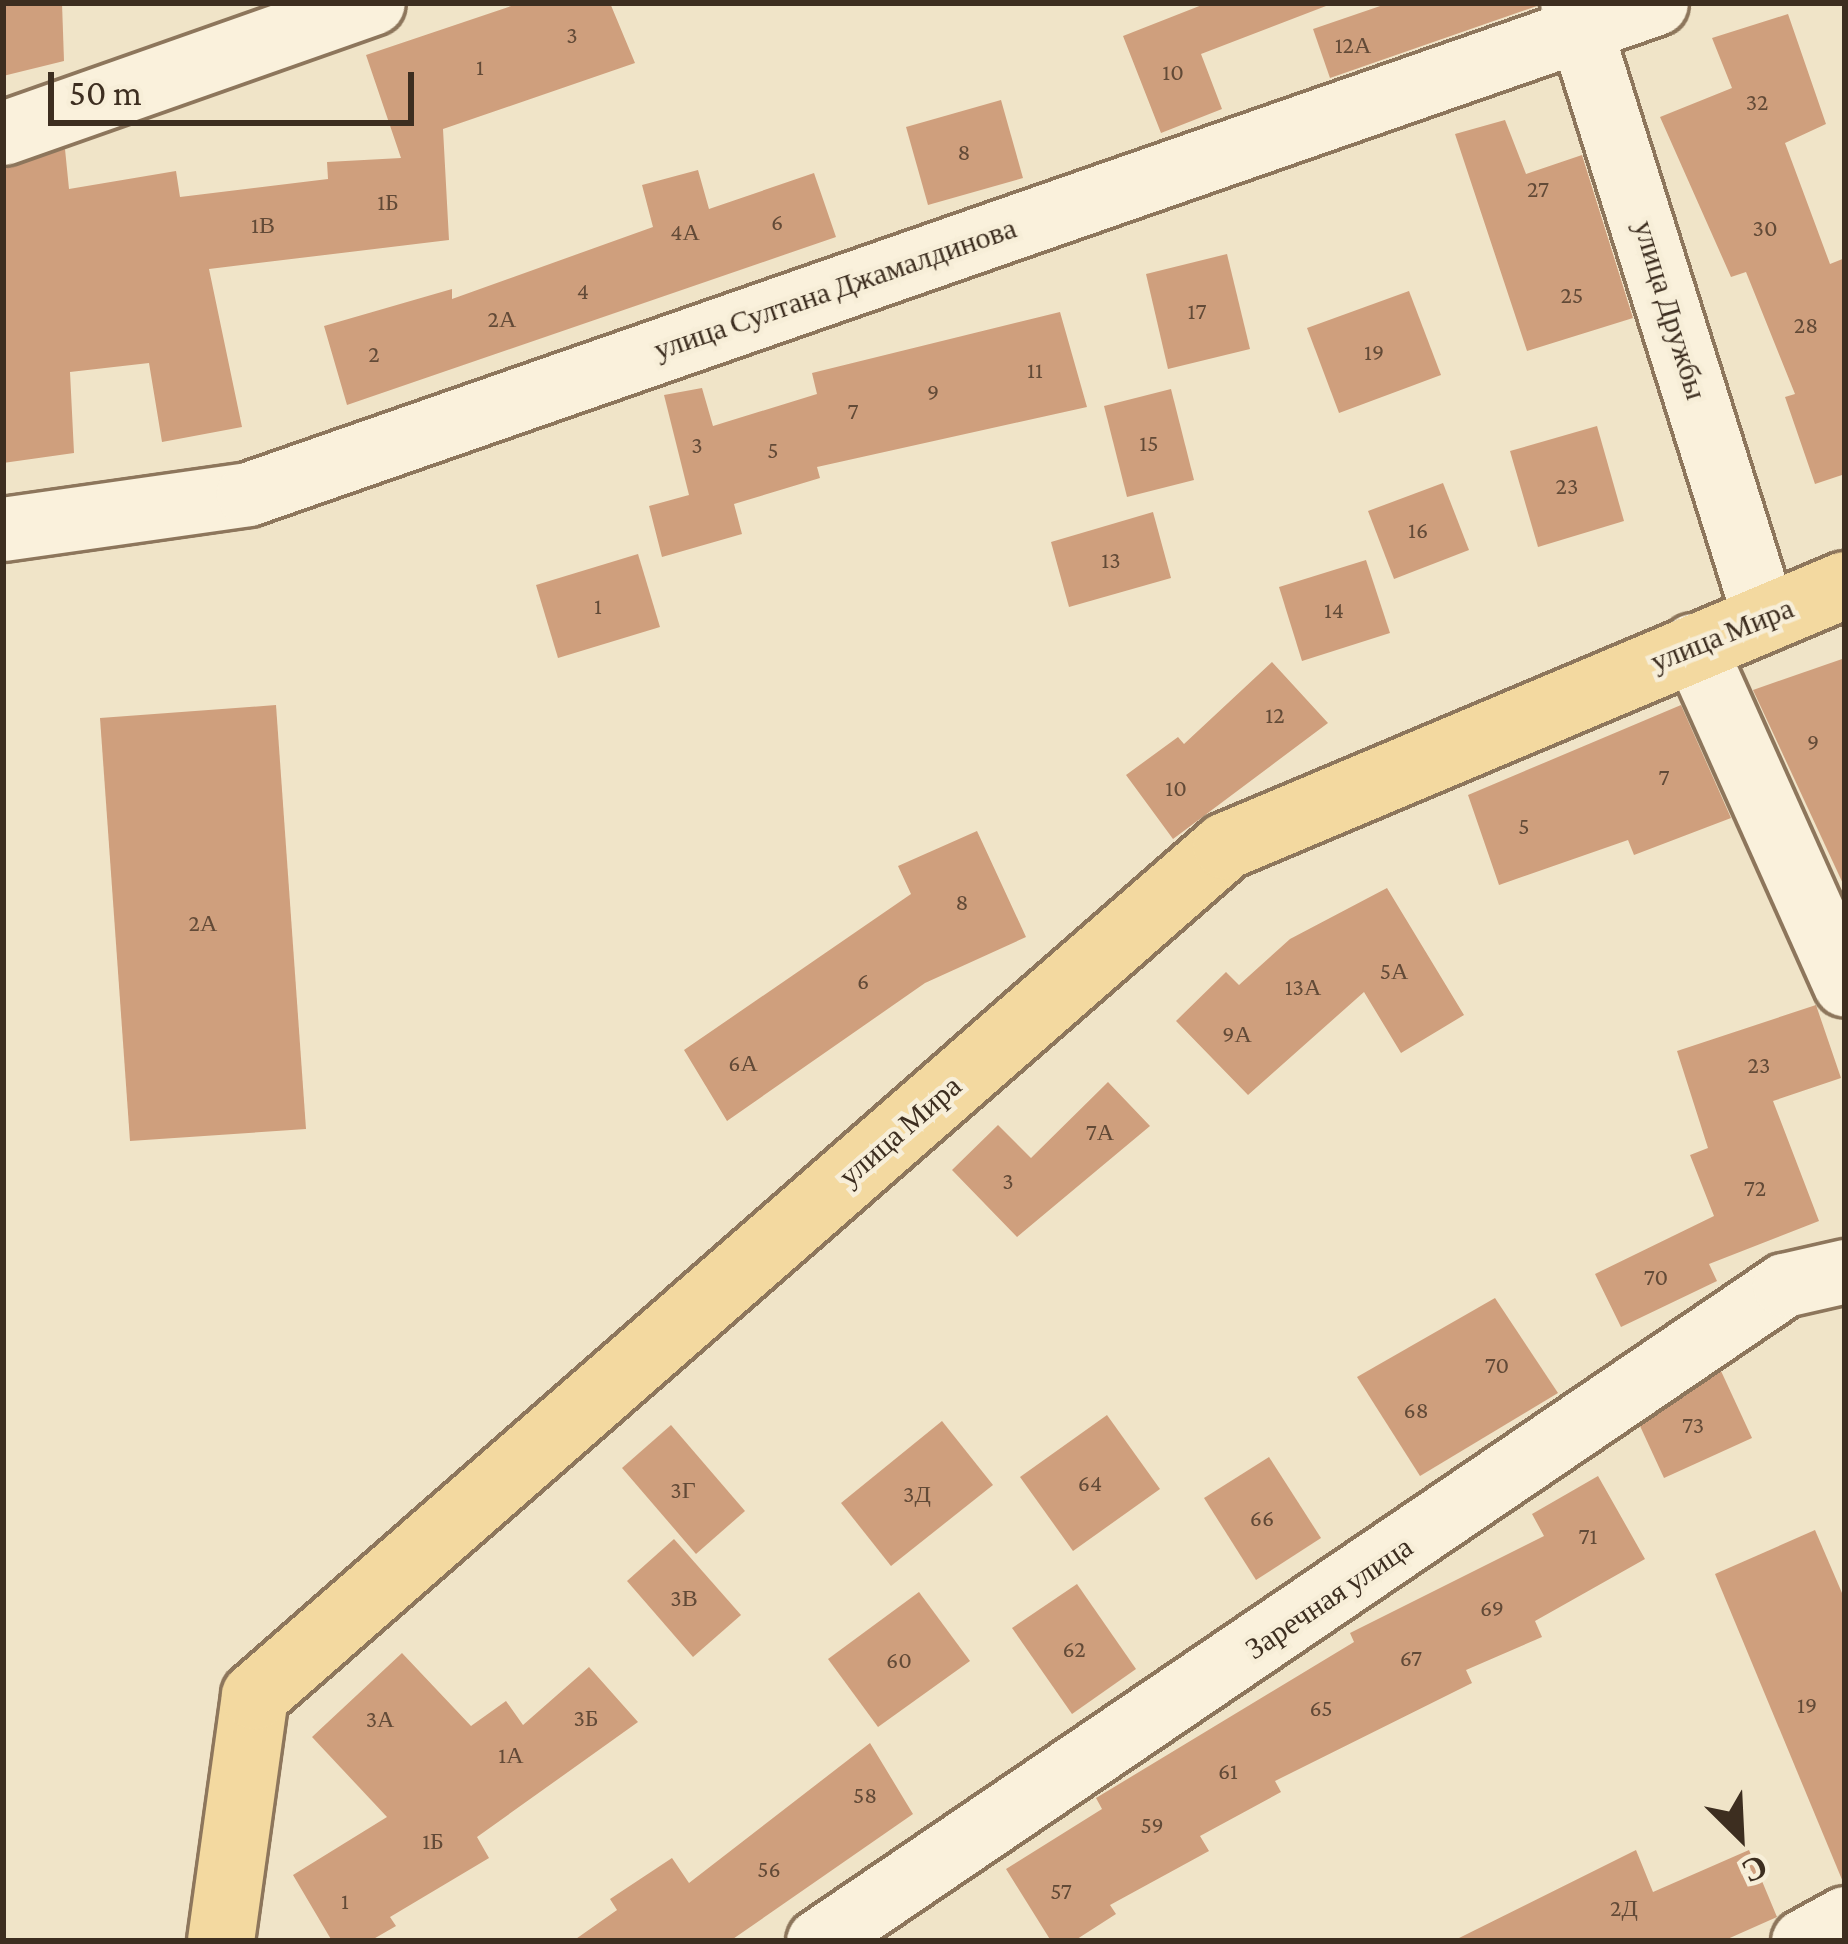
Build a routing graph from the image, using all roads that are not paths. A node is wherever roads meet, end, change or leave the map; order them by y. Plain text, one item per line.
1 (373, 3) edge
2 (1656, 3) edge
3 (1577, 16) edge
4 (3, 133) edge
5 (3, 529) edge
6 (1845, 585) edge
7 (1766, 619) junction
8 (1693, 645) junction
9 (1845, 986) edge
10 (1845, 1271) edge
11 (1845, 1918) edge
12 (221, 1941) edge
13 (818, 1941) edge
14 (1803, 1941) edge

1 - 4 street
2 - 3 street, улица Султана Джамалдинова
3 - 5 street, улица Султана Джамалдинова
3 - 7 street, улица Дружбы
6 - 7 main road, улица Мира
7 - 8 main road, улица Мира
8 - 9 street
8 - 12 main road, улица Мира
10 - 13 street, Заречная улица
11 - 14 street

